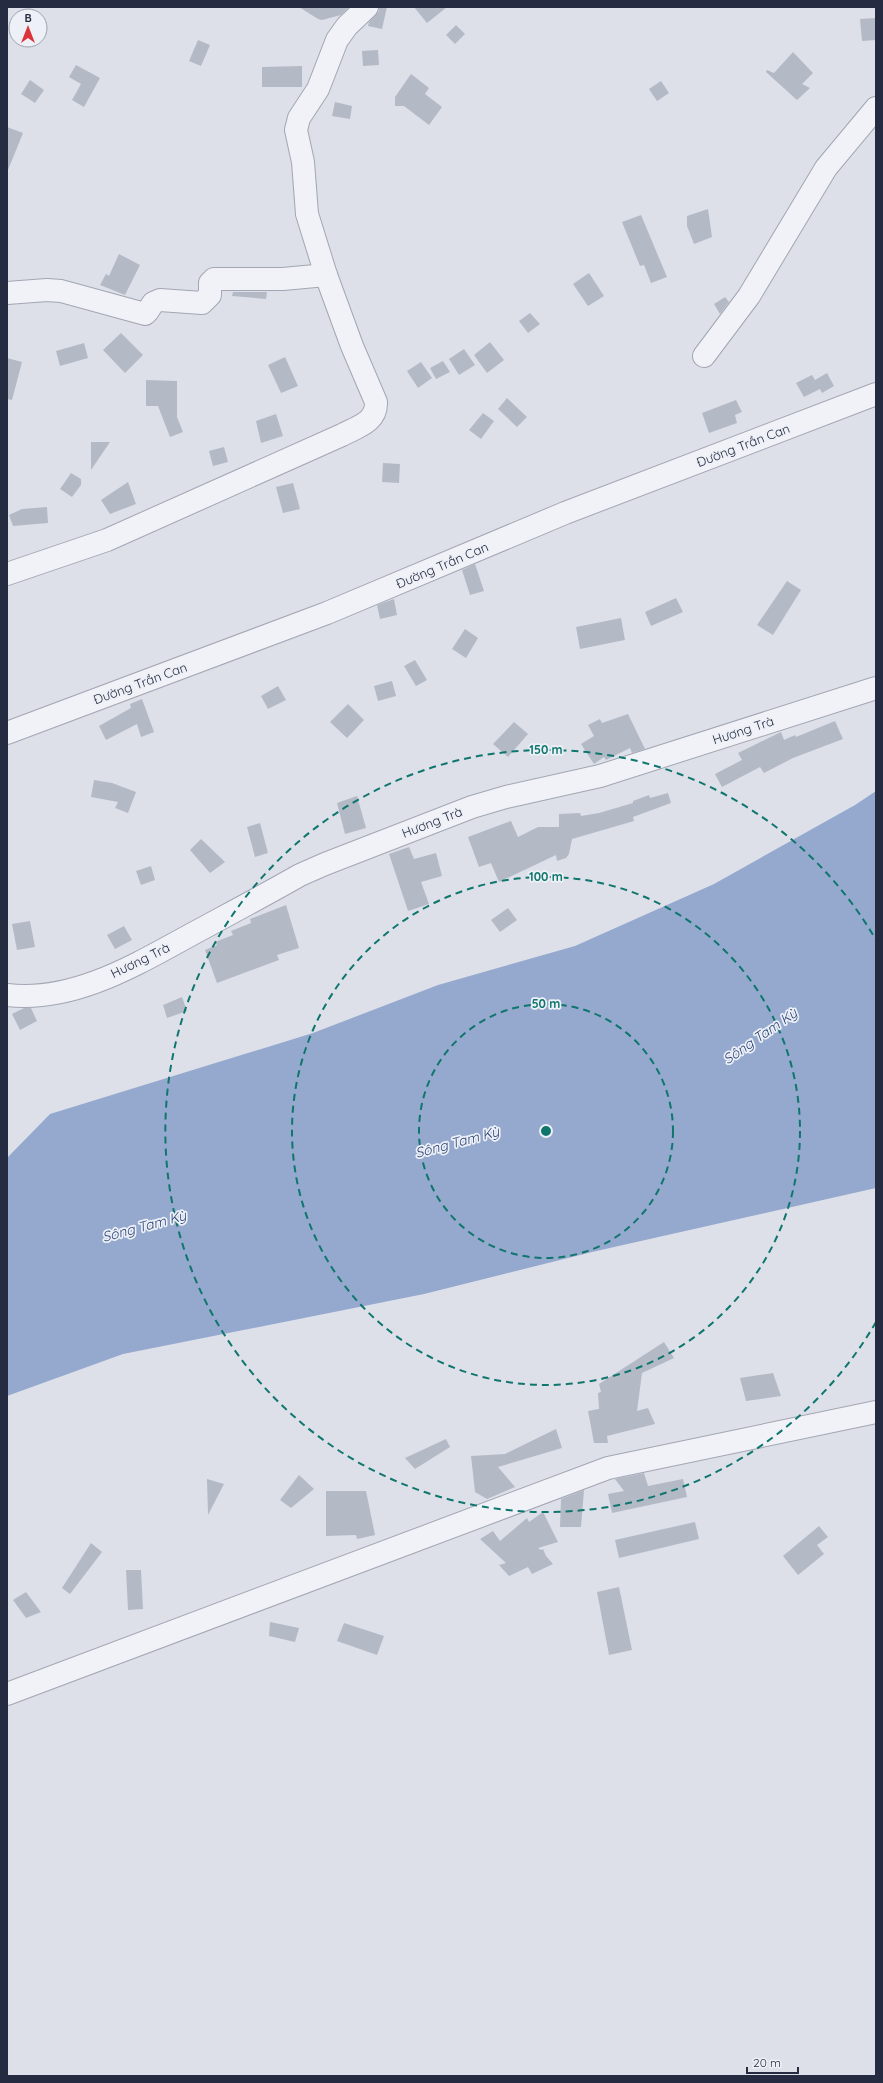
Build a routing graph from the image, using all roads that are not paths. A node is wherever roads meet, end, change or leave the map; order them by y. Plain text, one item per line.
1 (367, 7) edge
2 (876, 108) edge
3 (326, 275) junction
4 (7, 294) edge
5 (704, 356) dead end
6 (876, 394) edge
7 (7, 574) edge
8 (876, 688) edge
9 (7, 732) edge
10 (7, 996) edge
11 (876, 1412) edge
12 (7, 1694) edge

1 - 3 street
2 - 5 street
3 - 4 street
3 - 7 street
6 - 9 street, Đường Trần Can
8 - 10 street, Hương Trà
11 - 12 street

